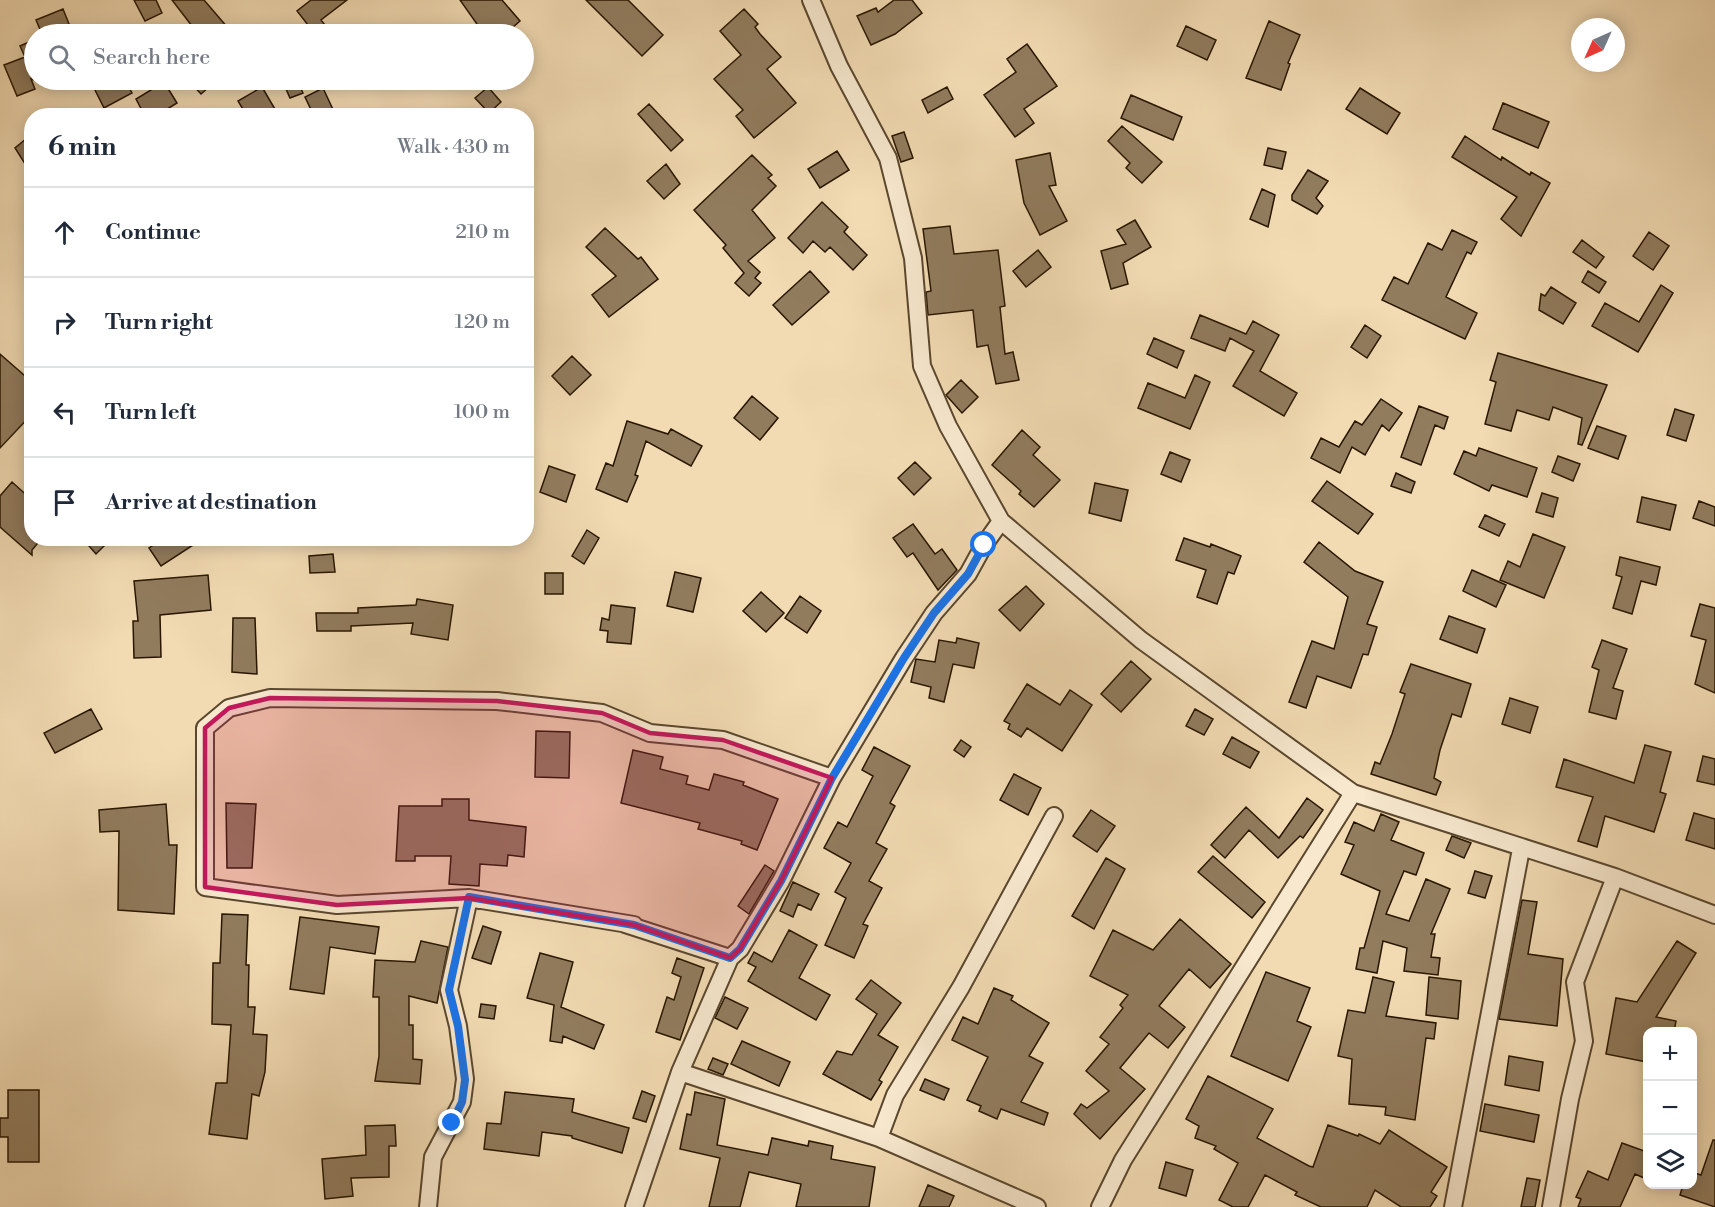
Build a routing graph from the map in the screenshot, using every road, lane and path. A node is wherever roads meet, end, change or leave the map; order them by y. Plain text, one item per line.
1 (811, 0) edge
2 (1002, 521) junction
3 (832, 778) junction
4 (1353, 793) junction
5 (1054, 816) dead end
6 (1521, 849) junction
7 (1615, 877) junction
8 (469, 897) junction
9 (1715, 915) edge
10 (730, 958) junction
11 (680, 1072) junction
12 (879, 1138) junction
13 (428, 1207) edge
14 (634, 1207) edge
15 (1037, 1207) edge
16 (1100, 1207) edge
17 (1453, 1207) edge
18 (1551, 1207) edge

1 - 2 street
2 - 3 street
2 - 4 street
3 - 8 street
3 - 10 street
4 - 6 street
4 - 16 street
5 - 12 street
6 - 7 street
6 - 17 street
7 - 9 street
7 - 18 street
8 - 10 street
8 - 13 street
10 - 11 street
11 - 12 street
11 - 14 street
12 - 15 street

